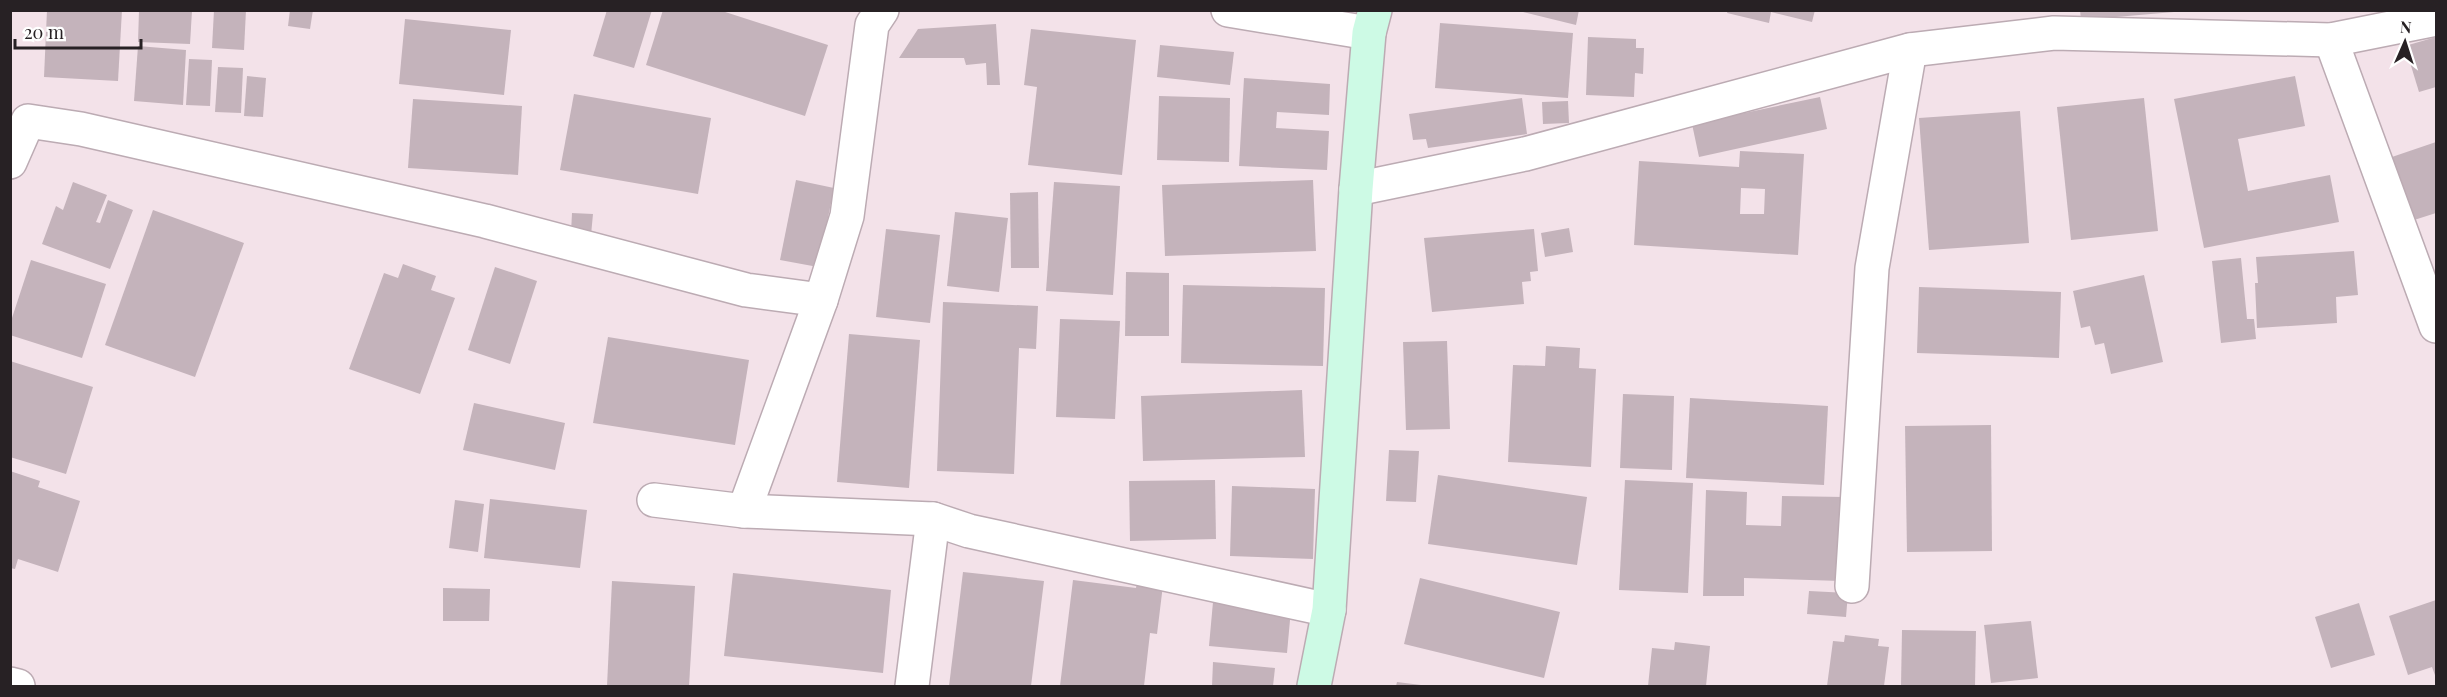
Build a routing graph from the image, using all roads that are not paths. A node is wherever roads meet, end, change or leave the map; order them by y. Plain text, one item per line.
1 (882, 10) edge
2 (1228, 10) edge
3 (2436, 19) edge
4 (1372, 22) edge
5 (2331, 40) junction
6 (1910, 50) junction
7 (10, 162) edge
8 (1356, 189) junction
9 (821, 300) junction
10 (2436, 326) edge
11 (654, 500) dead end
12 (744, 511) junction
13 (933, 519) junction
14 (1852, 586) dead end
15 (1329, 610) junction
16 (10, 684) edge
17 (18, 687) edge
18 (912, 687) edge
19 (1314, 687) edge

1 - 9 street
2 - 4 street
3 - 5 street
4 - 8 street
5 - 6 street
5 - 10 street
6 - 8 street
6 - 14 street
7 - 9 street
8 - 15 street
9 - 12 street
11 - 12 street
12 - 13 street
13 - 15 street
13 - 18 street
15 - 19 street
16 - 17 street

